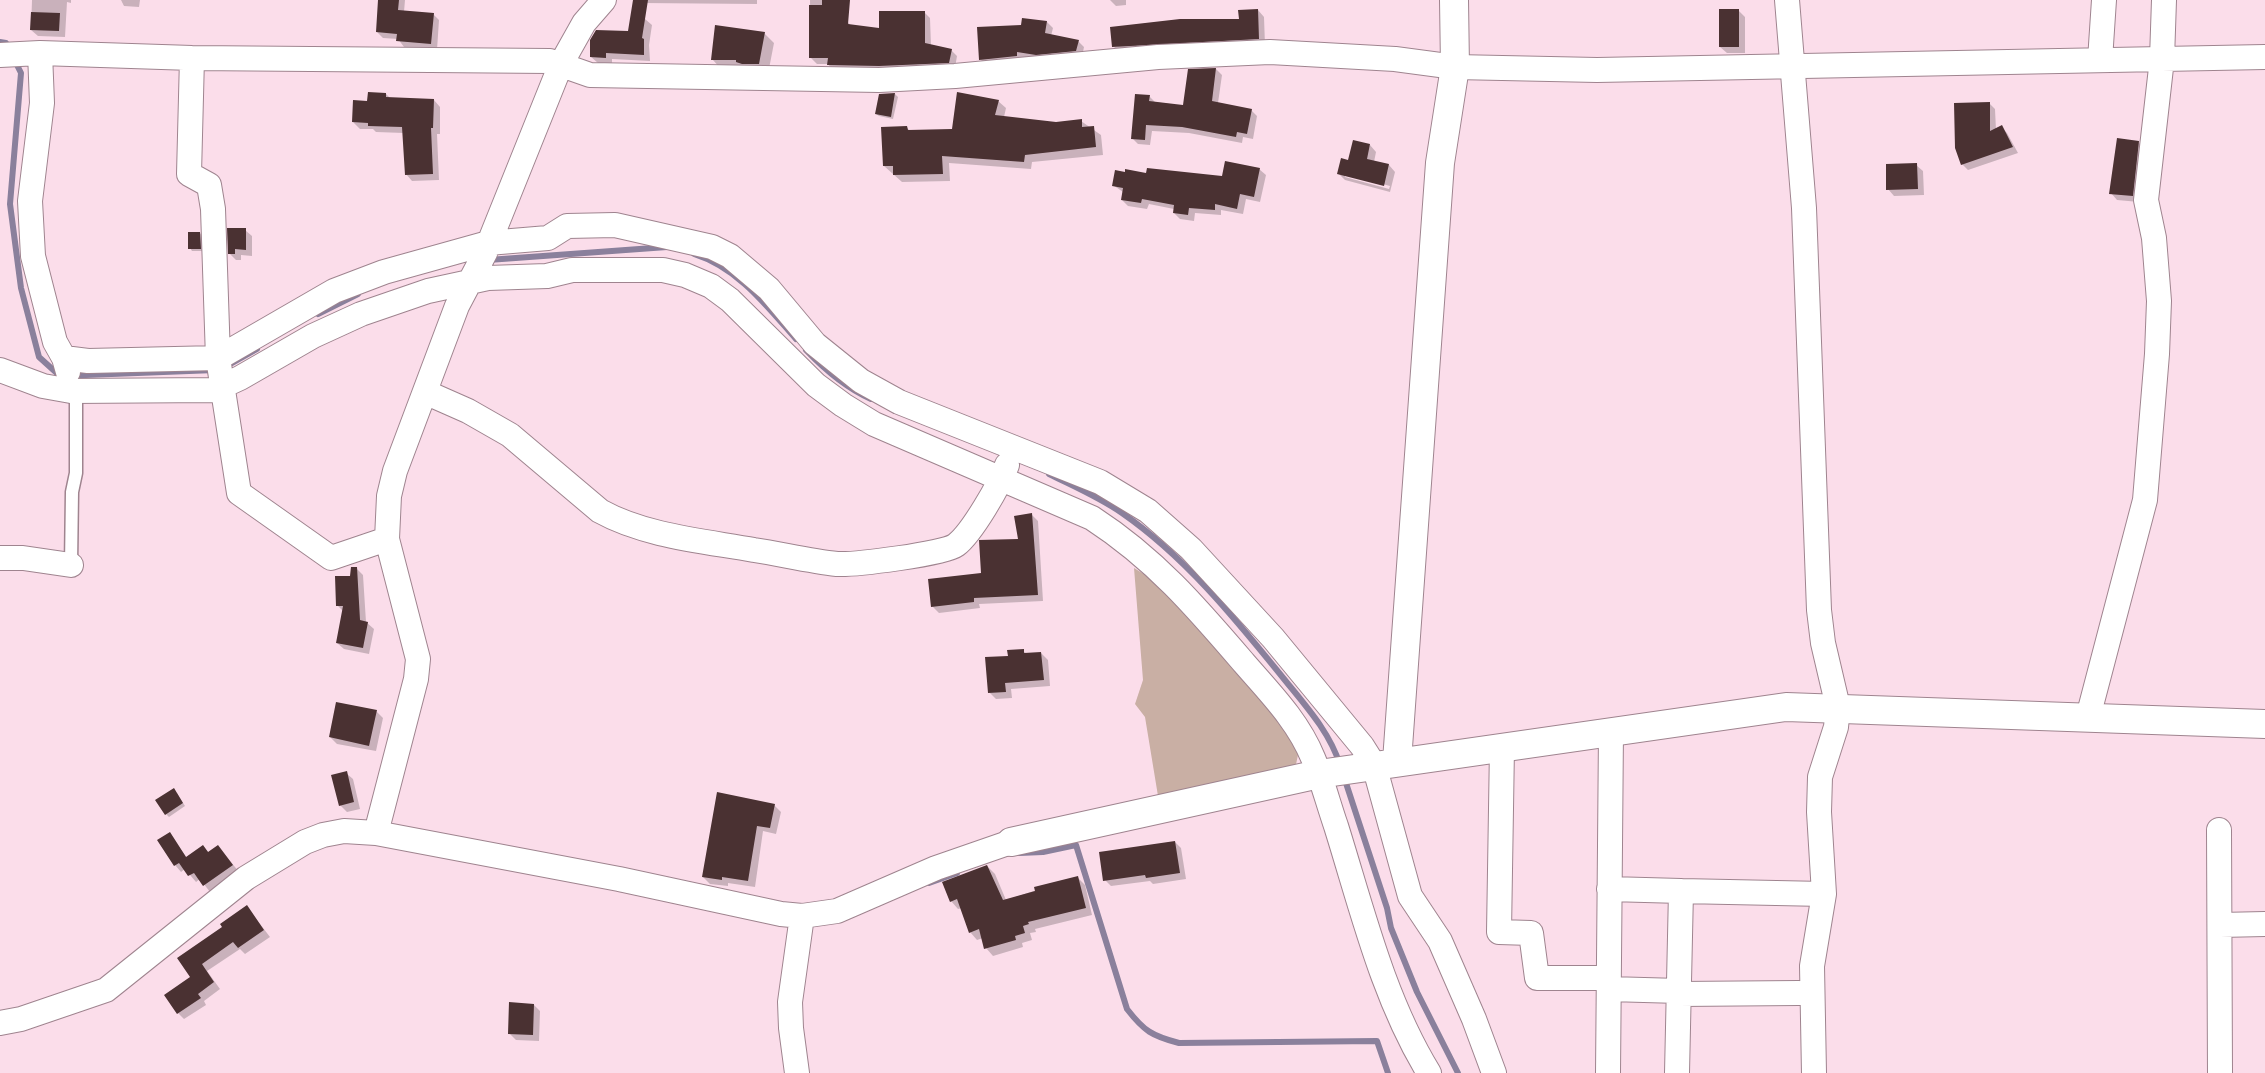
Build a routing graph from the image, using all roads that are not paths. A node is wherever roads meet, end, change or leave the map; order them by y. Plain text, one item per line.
1 (604, 0) edge
2 (1454, 0) edge
3 (1787, 0) edge
4 (2104, 0) edge
5 (2164, 0) edge
6 (17, 54) edge
7 (2265, 57) edge
8 (192, 58) junction
9 (2162, 59) junction
10 (2100, 60) junction
11 (560, 64) junction
12 (1794, 66) junction
13 (1455, 67) junction
14 (479, 262) junction
15 (0, 370) edge
16 (221, 373) junction
17 (70, 378) junction
18 (425, 392) junction
19 (1009, 461) junction
20 (387, 539) junction
21 (0, 558) edge
22 (71, 565) joint
23 (1838, 707) junction
24 (2088, 717) junction
25 (2265, 724) edge
26 (1611, 731) junction
27 (1502, 746) junction
28 (1377, 765) junction
29 (1325, 773) junction
30 (2219, 830) dead end
31 (376, 833) junction
32 (1010, 842) joint
33 (1609, 889) junction
34 (1681, 891) junction
35 (1819, 894) junction
36 (802, 916) junction
37 (2265, 924) edge
38 (2220, 925) junction
39 (1609, 984) junction
40 (1679, 992) junction
41 (1799, 993) dead end
42 (0, 1023) edge
43 (797, 1073) edge
44 (1429, 1073) edge
45 (1494, 1073) edge
46 (1608, 1073) edge
47 (1677, 1073) edge
48 (1814, 1073) edge
49 (2220, 1073) edge

1 - 11 street
2 - 13 street
3 - 12 street
4 - 10 street
5 - 9 street
6 - 8 street
6 - 17 street
7 - 9 street
8 - 11 street
8 - 16 street
9 - 10 street
9 - 24 street
10 - 12 street
11 - 13 street
11 - 14 street
12 - 13 street
12 - 23 street
13 - 28 street
14 - 16 street
14 - 16 street
14 - 18 street
14 - 19 street
14 - 19 street
15 - 17 street
16 - 17 street
16 - 17 street
16 - 20 street
17 - 22 lane
18 - 19 street
18 - 20 street
19 - 28 street
19 - 29 street
20 - 31 street
21 - 22 street
23 - 24 street
23 - 26 street
23 - 35 street
24 - 25 street
26 - 27 street
26 - 33 street
27 - 28 street
27 - 39 street
28 - 29 street
28 - 45 street
29 - 32 street
29 - 44 street
30 - 38 street
31 - 36 street
31 - 42 street
32 - 36 street
33 - 34 street
33 - 39 street
34 - 35 street
34 - 40 street
35 - 48 street
36 - 43 street
37 - 38 street
38 - 49 street
39 - 40 street
39 - 46 street
40 - 41 street
40 - 47 street

